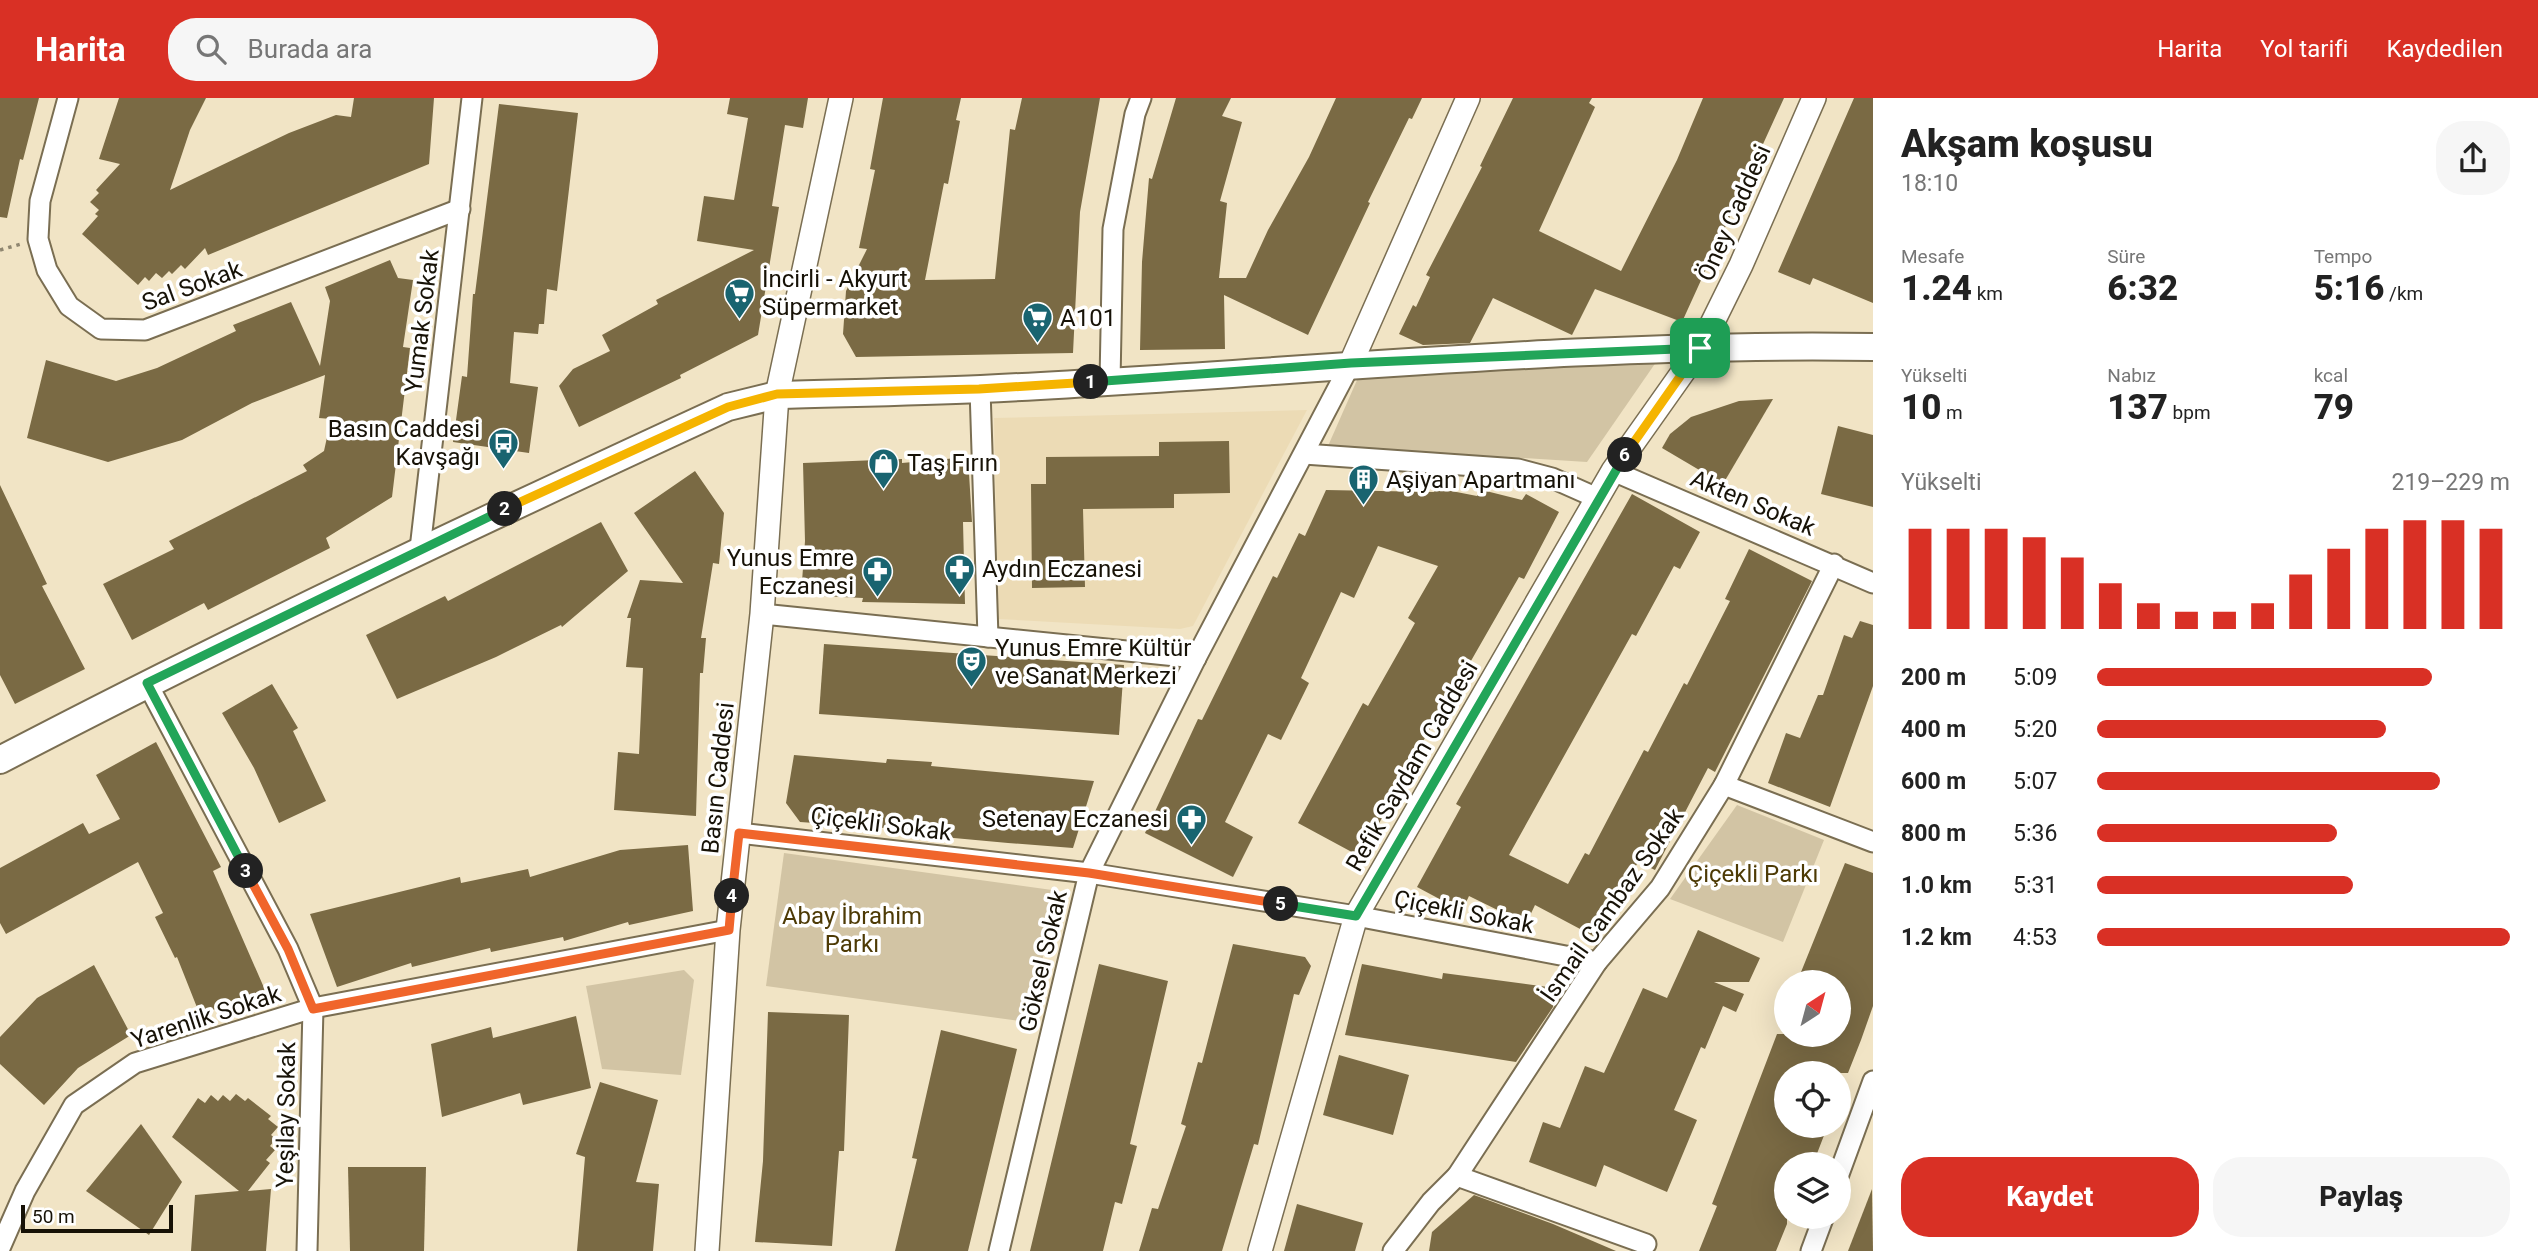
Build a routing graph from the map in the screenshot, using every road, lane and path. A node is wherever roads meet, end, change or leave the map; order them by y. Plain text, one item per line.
1 (68, 98) edge
2 (472, 98) edge
3 (841, 98) edge
4 (1141, 98) edge
5 (1468, 98) edge
6 (1814, 98) edge
7 (460, 209) junction
8 (1873, 347) edge
9 (1700, 348) junction
10 (1351, 363) junction
11 (1110, 381) junction
12 (979, 389) junction
13 (777, 394) junction
14 (1304, 453) junction
15 (1613, 471) junction
16 (1597, 498) junction
17 (420, 549) junction
18 (1834, 564) junction
19 (1873, 583) edge
20 (762, 614) junction
21 (988, 637) junction
22 (1196, 659) junction
23 (147, 683) junction
24 (0, 760) edge
25 (1724, 786) junction
26 (739, 833) junction
27 (1873, 842) edge
28 (1089, 873) junction
29 (1356, 916) junction
30 (729, 930) junction
31 (1597, 962) junction
32 (313, 1009) junction
33 (1873, 1081) edge
34 (1847, 1152) edge
35 (1457, 1176) junction
36 (1819, 1229) edge
37 (1646, 1244) dead end
38 (0, 1248) edge
39 (307, 1251) edge
40 (707, 1251) edge
41 (999, 1251) edge
42 (1260, 1251) edge
43 (1393, 1251) edge
44 (1811, 1251) edge

1 - 7 street, Sal Sokak
2 - 7 street, Yumak Sokak
3 - 13 street, Basın Caddesi
4 - 11 street
5 - 10 street
6 - 9 street, Öney Caddesi
7 - 17 street, Yumak Sokak
8 - 9 main road
9 - 10 main road
9 - 15 street, Refik Saydam Caddesi
10 - 11 main road
10 - 14 street, Göksel Sokak
11 - 12 main road
12 - 13 main road
12 - 21 street
13 - 17 main road
13 - 20 street, Basın Caddesi
14 - 16 street
14 - 22 street, Göksel Sokak
15 - 16 street, Refik Saydam Caddesi
15 - 18 street, Akten Sokak
16 - 29 street, Refik Saydam Caddesi
17 - 23 main road
18 - 19 street, Akten Sokak
18 - 25 street, İsmail Cambaz Sokak
20 - 21 street
20 - 26 street, Basın Caddesi
21 - 22 street
22 - 28 street, Göksel Sokak
23 - 24 main road
23 - 32 street, Yeşilay Sokak
25 - 27 street
25 - 31 street, İsmail Cambaz Sokak
26 - 28 street, Çiçekli Sokak
26 - 30 street, Basın Caddesi
28 - 29 street, Çiçekli Sokak
28 - 41 street, Göksel Sokak
29 - 31 street, Çiçekli Sokak
29 - 42 street, Refik Saydam Caddesi
30 - 32 street, Yarenlik Sokak
30 - 40 street, Basın Caddesi
31 - 35 street, İsmail Cambaz Sokak
32 - 38 street, Yarenlik Sokak
32 - 39 street, Yeşilay Sokak
33 - 34 street
35 - 37 street
35 - 43 street, İsmail Cambaz Sokak
36 - 44 street

